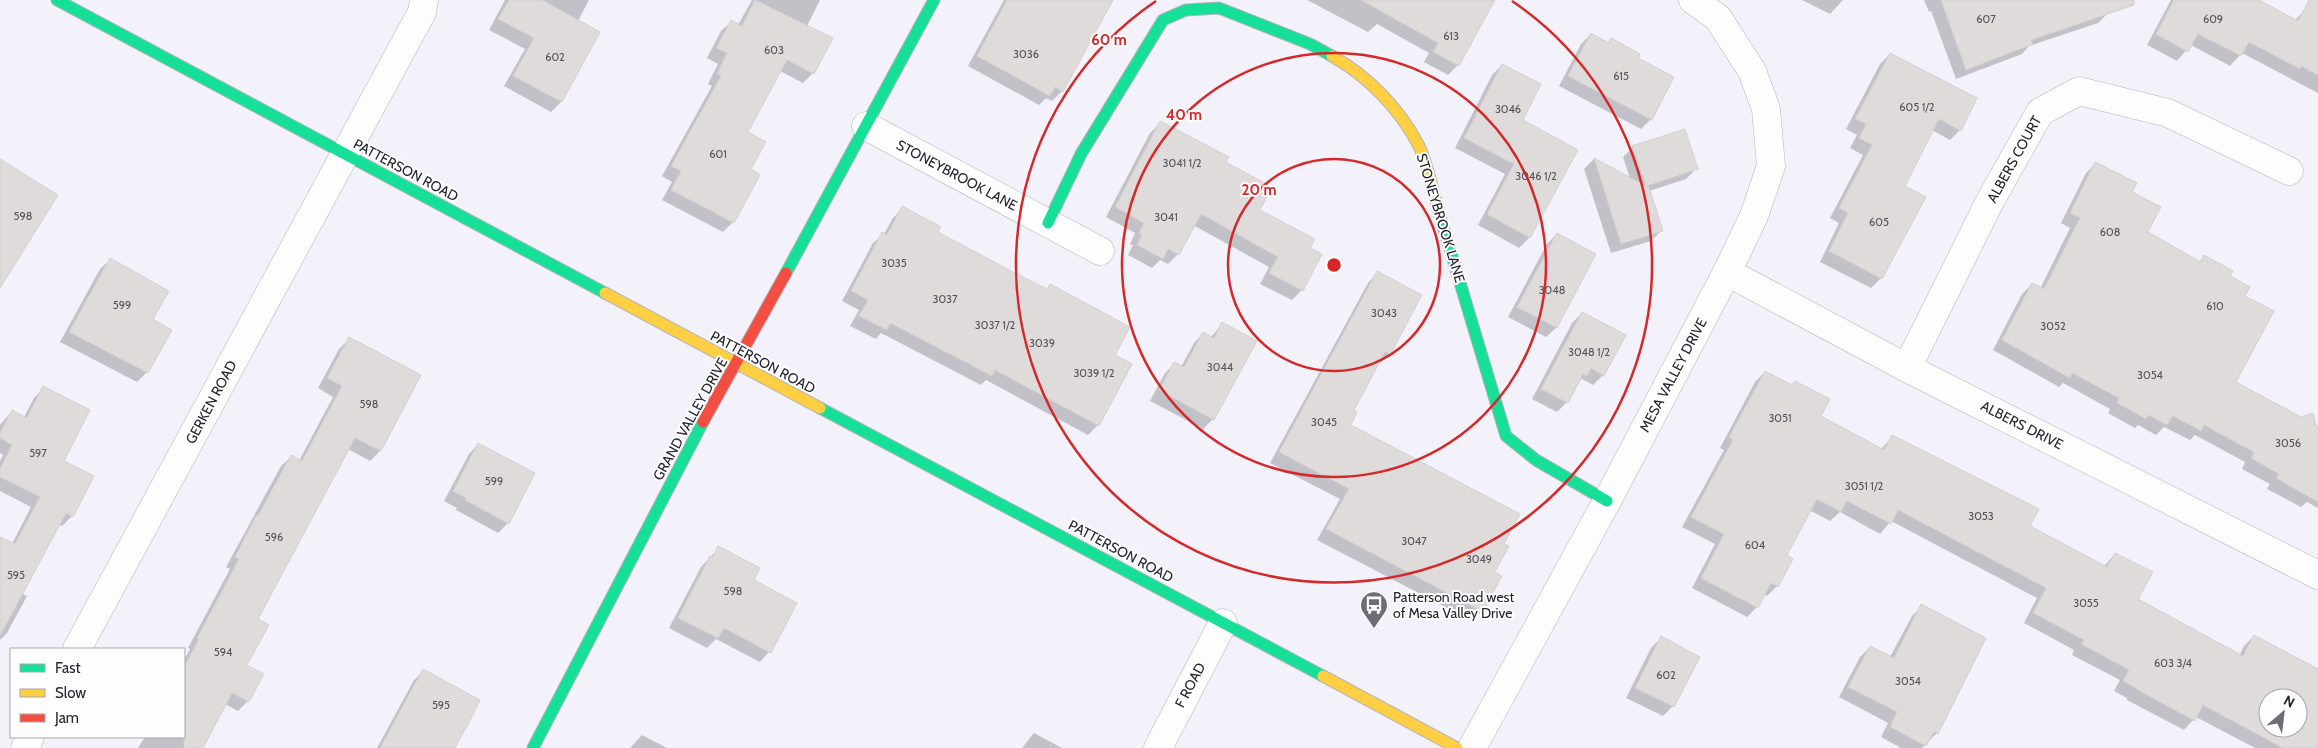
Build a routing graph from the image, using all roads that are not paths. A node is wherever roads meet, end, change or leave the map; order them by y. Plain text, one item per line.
1 (57, 0) edge
2 (424, 0) edge
3 (934, 0) edge
4 (1693, 0) edge
5 (866, 126) junction
6 (345, 154) junction
7 (2289, 171) dead end
8 (1048, 223) junction
9 (1100, 251) dead end
10 (1727, 272) junction
11 (737, 365) junction
12 (1907, 368) junction
13 (1607, 501) junction
14 (2318, 574) edge
15 (1223, 623) junction
16 (78, 648) edge
17 (532, 748) edge
18 (1158, 748) edge
19 (1457, 748) edge
20 (1472, 748) edge

1 - 6 street, PATTERSON ROAD
2 - 6 street, GERKEN ROAD
3 - 5 street, GRAND VALLEY DRIVE
4 - 10 street, MESA VALLEY DRIVE
5 - 8 street, STONEYBROOK LANE
5 - 11 street, GRAND VALLEY DRIVE
6 - 11 street, PATTERSON ROAD
6 - 16 street, GERKEN ROAD
7 - 12 street, ALBERS COURT
8 - 9 street, STONEYBROOK LANE
8 - 13 street, STONEYBROOK LANE
10 - 12 street, ALBERS DRIVE
10 - 13 street, MESA VALLEY DRIVE
11 - 15 street, PATTERSON ROAD
11 - 17 street, GRAND VALLEY DRIVE
12 - 14 street, ALBERS DRIVE
13 - 20 street, MESA VALLEY DRIVE
15 - 18 street, F ROAD
15 - 19 street, PATTERSON ROAD

